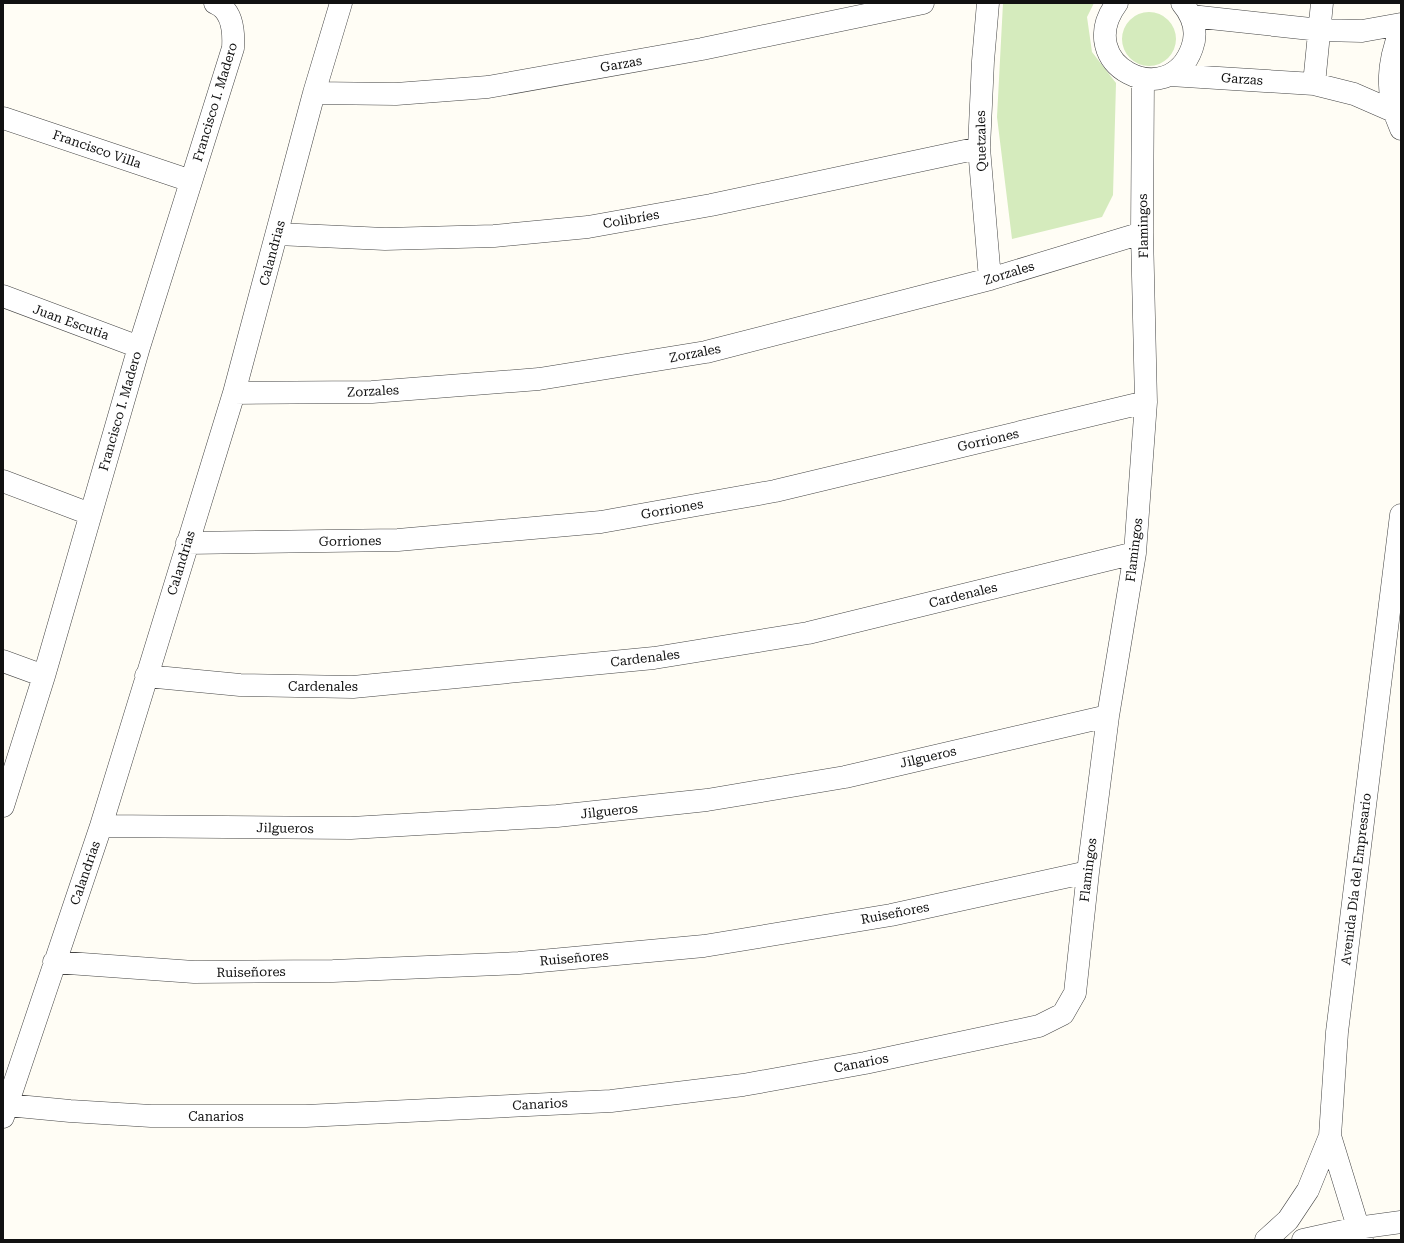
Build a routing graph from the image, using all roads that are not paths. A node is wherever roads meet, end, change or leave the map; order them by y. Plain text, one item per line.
1 (215, 3) edge
2 (341, 3) edge
3 (923, 3) edge
4 (988, 3) edge
5 (1117, 3) edge
6 (1322, 3) edge
7 (1187, 9) edge
8 (1401, 24) edge
9 (1401, 29) edge
10 (1320, 30) junction
11 (1170, 75) junction
12 (1143, 79) junction
13 (1314, 84) junction
14 (314, 93) junction
15 (3, 118) edge
16 (1397, 120) edge
17 (979, 148) junction
18 (191, 181) junction
19 (1142, 232) junction
20 (277, 234) junction
21 (990, 279) junction
22 (3, 296) edge
23 (139, 347) junction
24 (234, 393) junction
25 (1146, 402) junction
26 (3, 481) edge
27 (90, 514) junction
28 (1401, 515) edge
29 (188, 543) junction
30 (1135, 553) junction
31 (3, 661) edge
32 (44, 676) junction
33 (146, 676) junction
34 (1108, 716) junction
35 (3, 806) edge
36 (101, 826) junction
37 (1088, 872) junction
38 (54, 962) junction
39 (1063, 1014) joint
40 (5, 1112) edge
41 (1330, 1136) junction
42 (1401, 1222) edge
43 (1359, 1234) edge
44 (1266, 1240) edge
45 (1302, 1240) edge

1 - 18 street, Francisco I. Madero
2 - 14 street, Calandrias
3 - 14 street, Garzas
4 - 17 street, Quetzales
5 - 12 street
6 - 10 street
7 - 10 street
7 - 11 street
8 - 10 street
9 - 16 street, Garzas
10 - 13 street
11 - 12 street, Garzas
11 - 13 street, Garzas
12 - 19 street, Flamingos
13 - 16 street, Garzas
14 - 20 street, Calandrias
15 - 18 street, Francisco Villa
17 - 20 street, Colibríes
17 - 21 street, Quetzales
18 - 23 street, Francisco I. Madero
19 - 21 street, Zorzales
19 - 25 street, Flamingos
20 - 24 street, Calandrias
21 - 24 street, Zorzales
22 - 23 street, Juan Escutia
23 - 27 street, Francisco I. Madero
24 - 29 street, Calandrias
25 - 29 street, Gorriones
25 - 30 street, Flamingos
26 - 27 street
27 - 32 street, Francisco I. Madero
28 - 41 street, Avenida Día del Empresario
29 - 33 street, Calandrias
30 - 33 street, Cardenales
30 - 34 street, Flamingos
31 - 32 street
32 - 35 street, Francisco I. Madero
33 - 36 street, Calandrias
34 - 36 street, Jilgueros
34 - 37 street, Flamingos
36 - 38 street, Calandrias
37 - 38 street, Ruiseñores
37 - 39 street, Flamingos
38 - 40 street, Calandrias
39 - 40 street, Canarios
41 - 43 street, Avenida Día del Empresario
41 - 44 street
42 - 43 street
43 - 45 street

